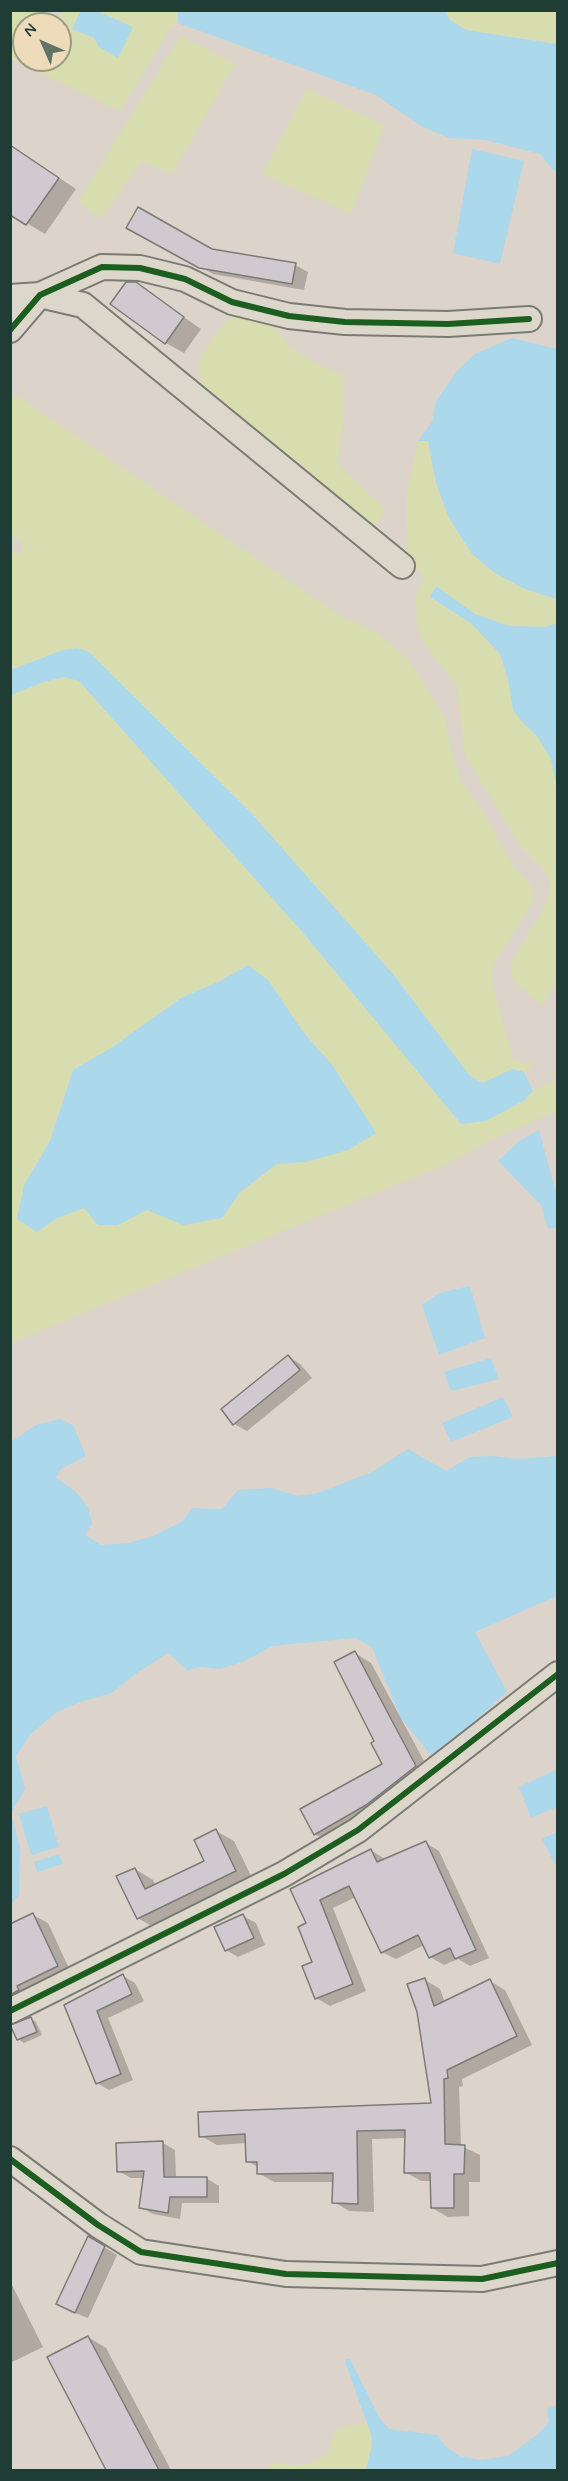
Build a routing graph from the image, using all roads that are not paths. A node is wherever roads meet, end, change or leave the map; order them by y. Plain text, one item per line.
1 (40, 295) junction
2 (10, 297) edge
3 (528, 319) dead end
4 (10, 330) edge
5 (402, 566) dead end
6 (558, 1674) edge
7 (10, 2011) edge
8 (10, 2159) edge
9 (556, 2265) edge

1 - 2 street
1 - 3 street
1 - 4 street
1 - 5 street
6 - 7 street
8 - 9 street

